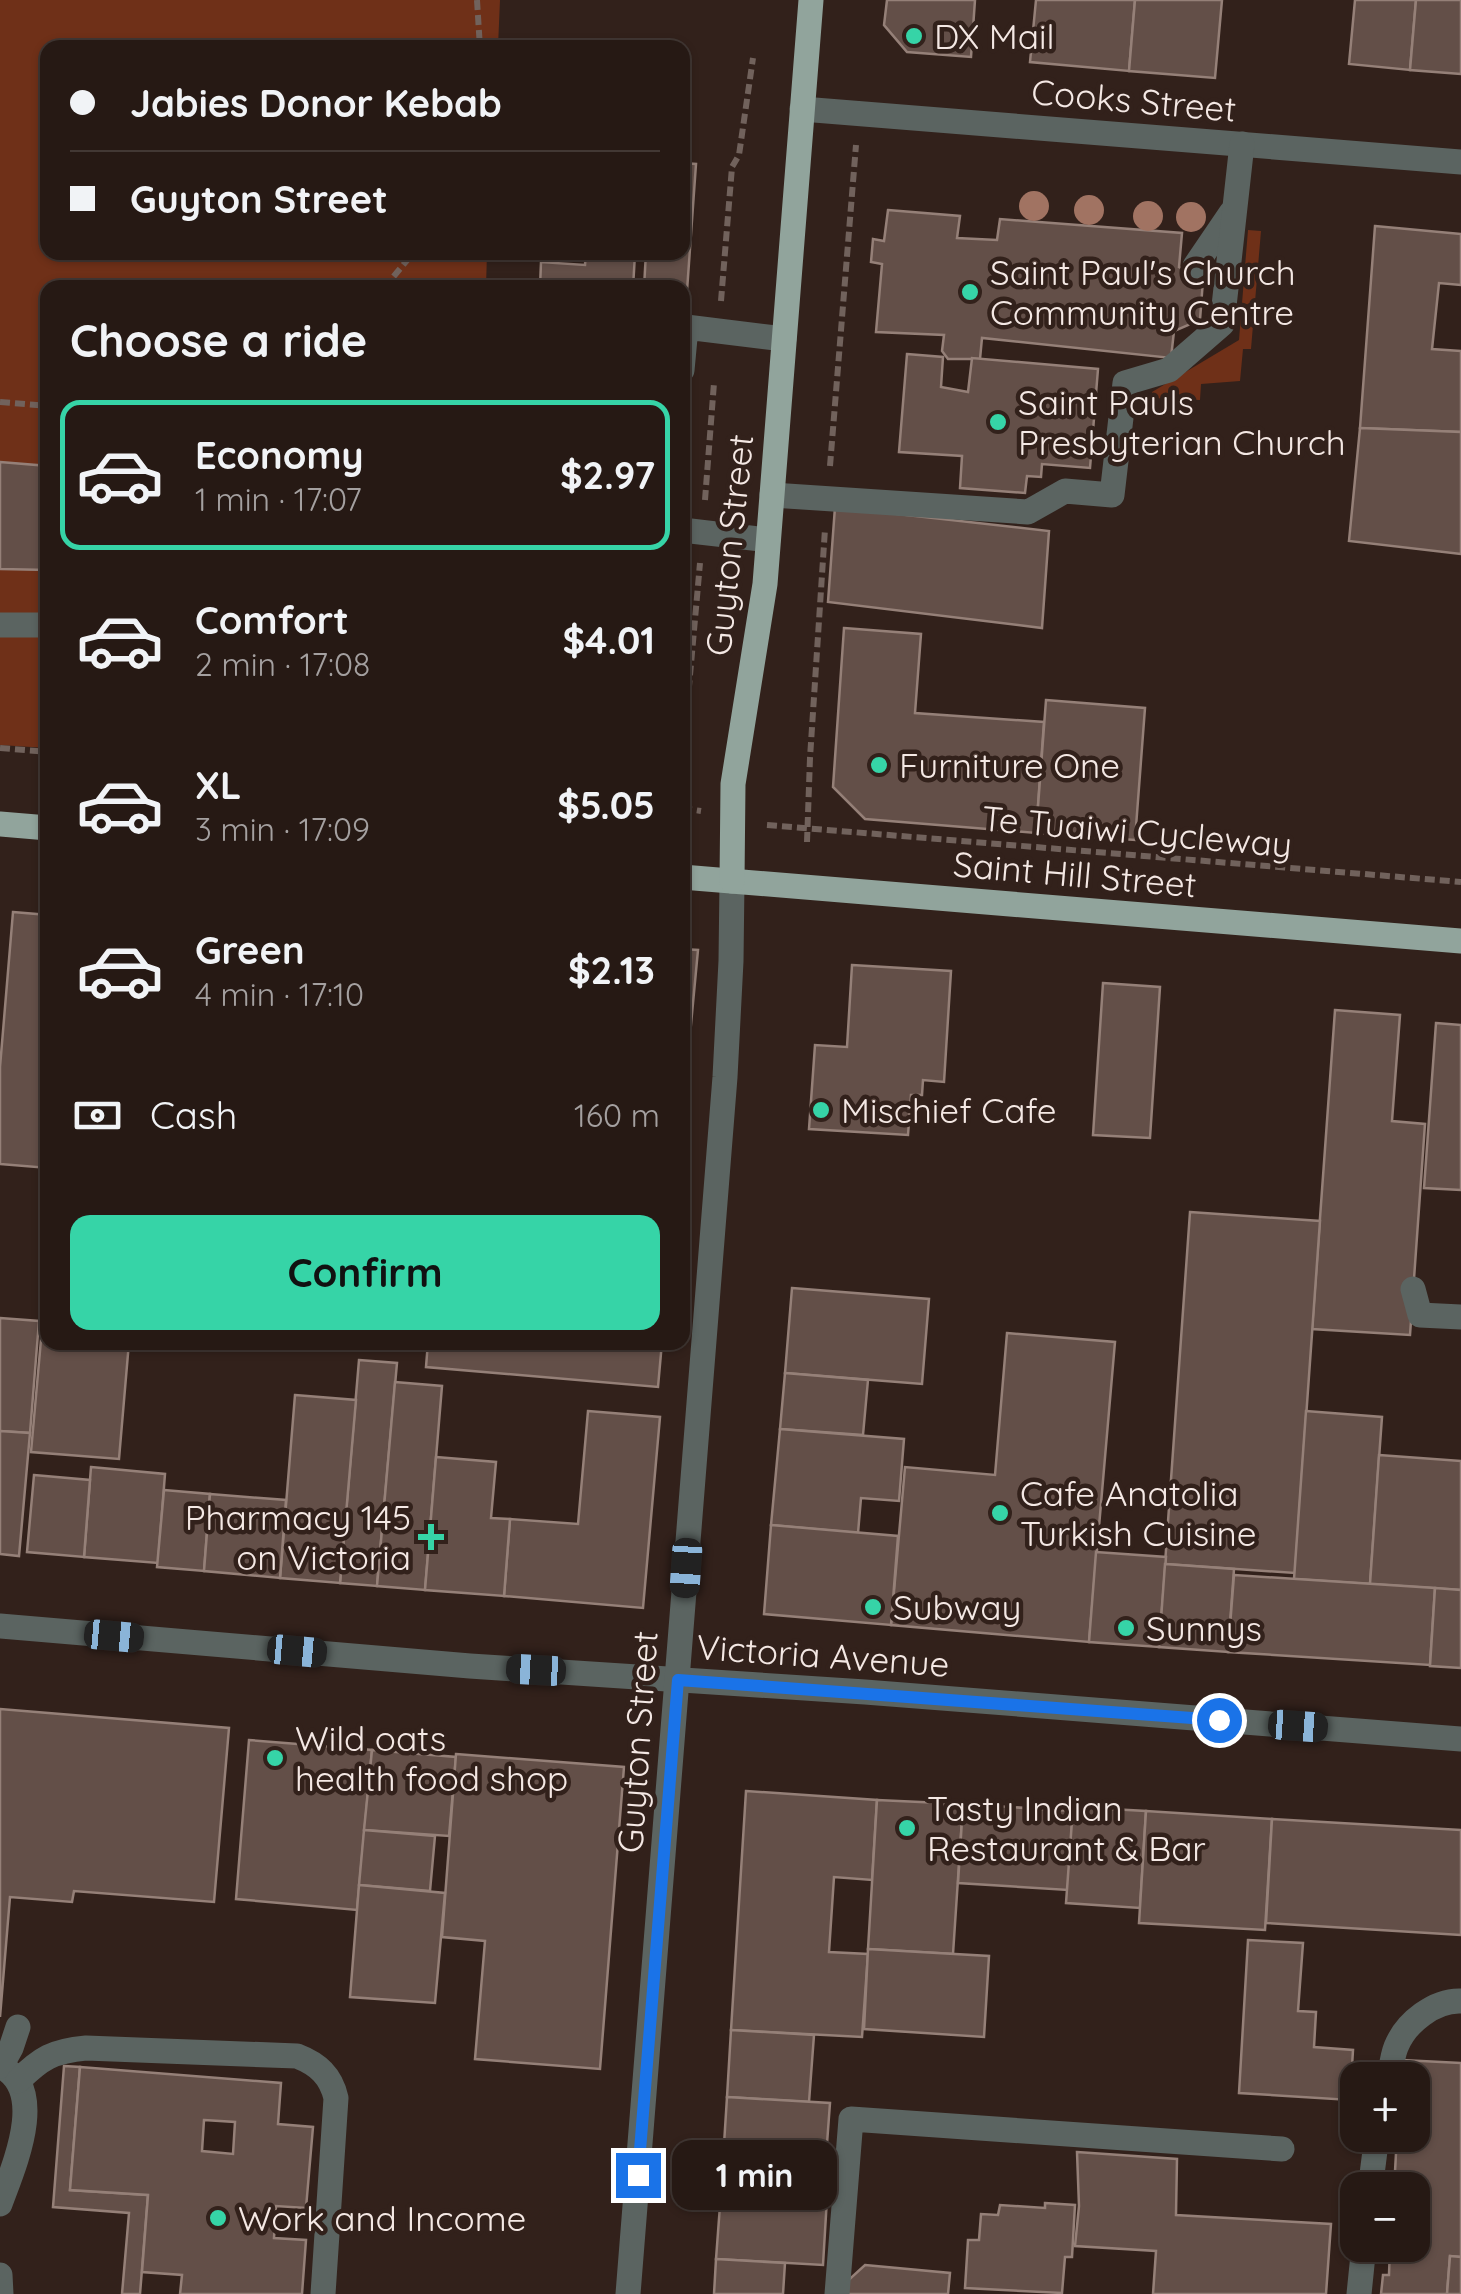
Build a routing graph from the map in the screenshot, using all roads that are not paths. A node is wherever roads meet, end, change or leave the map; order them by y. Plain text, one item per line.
1 (811, 0) edge
2 (802, 108) junction
3 (1242, 144) junction
4 (1461, 162) edge
5 (1234, 209) junction
6 (1194, 266) dead end
7 (690, 327) edge
8 (784, 339) junction
9 (772, 495) junction
10 (692, 532) edge
11 (768, 540) junction
12 (0, 625) edge
13 (40, 625) edge
14 (0, 824) edge
15 (40, 827) edge
16 (690, 878) edge
17 (732, 881) junction
18 (1461, 942) edge
19 (1413, 1290) dead end
20 (1461, 1318) edge
21 (0, 1626) edge
22 (678, 1680) junction
23 (1461, 1739) edge
24 (1461, 2001) edge
25 (18, 2027) dead end
26 (338, 2050) dead end
27 (1393, 2062) edge
28 (6, 2072) edge
29 (324, 2072) junction
30 (1282, 2149) dead end
31 (0, 2204) edge
32 (1362, 2262) edge
33 (0, 2274) edge
34 (1, 2294) edge
35 (323, 2294) edge
36 (628, 2294) edge
37 (837, 2294) edge
38 (1359, 2294) edge

1 - 2 main road, Guyton Street
2 - 3 street, Cooks Street
2 - 8 main road, Guyton Street
3 - 4 street, Cooks Street
3 - 5 street
5 - 6 street
5 - 9 street
7 - 8 street
8 - 9 main road, Guyton Street
9 - 11 main road, Guyton Street
10 - 11 street
11 - 17 main road, Guyton Street
12 - 13 street
14 - 15 main road
16 - 17 main road, Saint Hill Street
17 - 18 main road, Saint Hill Street
17 - 22 street, Guyton Street
19 - 20 street
21 - 22 street, Victoria Avenue
22 - 23 street, Victoria Avenue
22 - 36 street, Guyton Street
24 - 27 street
25 - 28 street
26 - 29 street
28 - 29 street
28 - 31 street
29 - 35 street
30 - 37 street
32 - 38 street
33 - 34 street

